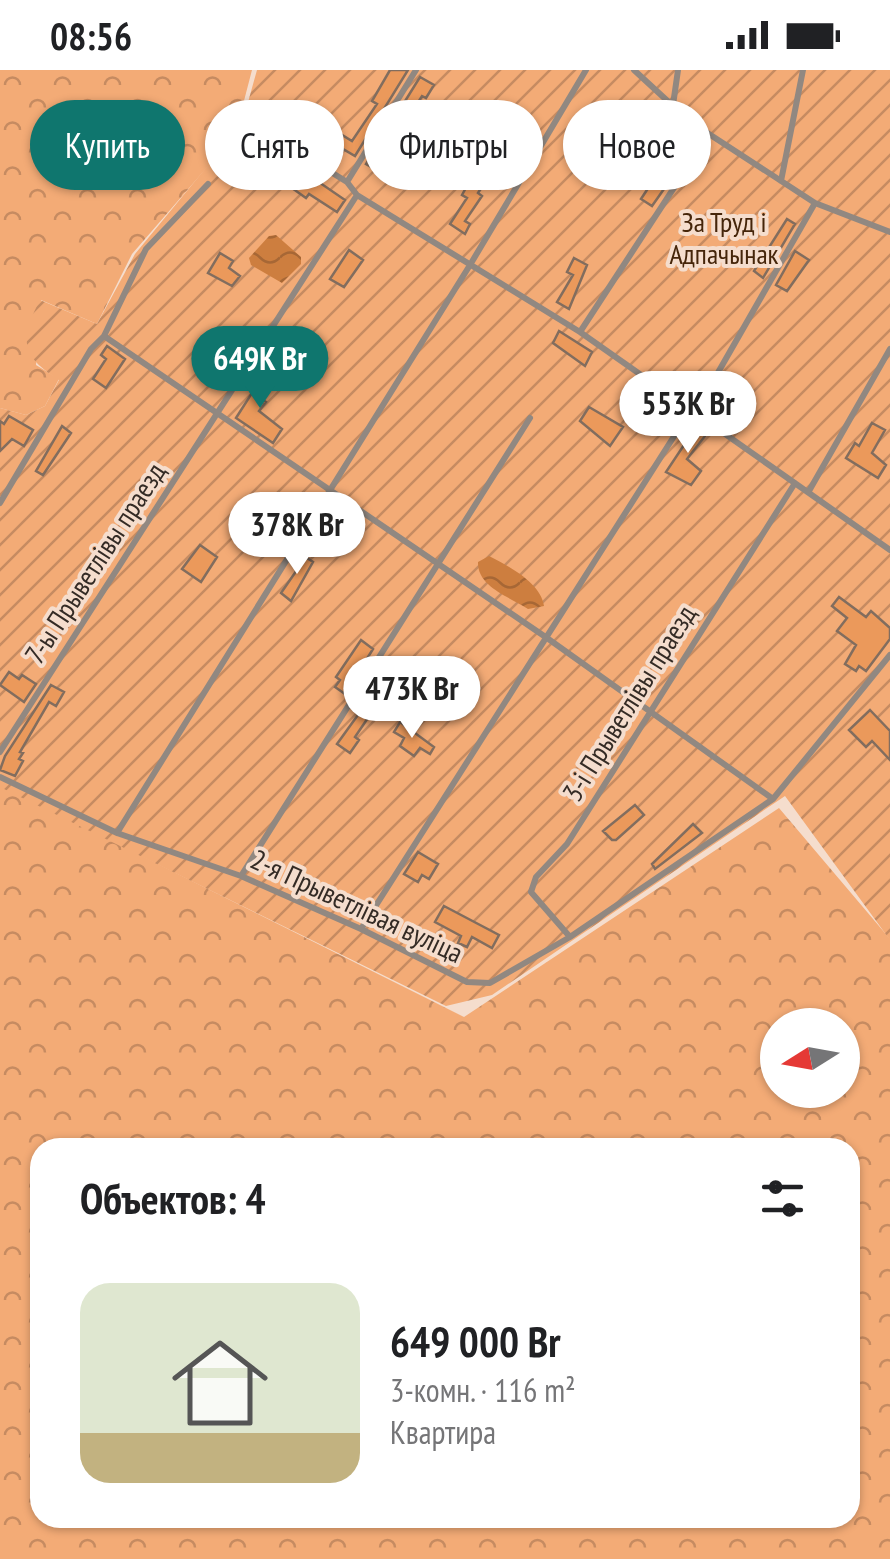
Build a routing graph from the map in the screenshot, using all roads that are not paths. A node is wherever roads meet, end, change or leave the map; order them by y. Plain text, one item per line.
1 (416, 70) edge
2 (586, 70) edge
3 (634, 70) edge
4 (678, 70) edge
5 (803, 70) edge
6 (666, 100) edge
7 (674, 100) edge
8 (711, 135) edge
9 (344, 180) edge
10 (781, 181) junction
11 (347, 182) junction
12 (205, 187) edge
13 (673, 190) edge
14 (357, 195) junction
15 (815, 203) junction
16 (890, 232) edge
17 (470, 264) junction
18 (580, 332) junction
19 (104, 336) junction
20 (890, 349) edge
21 (694, 410) junction
22 (219, 413) junction
23 (530, 418) dead end
24 (795, 484) junction
25 (328, 488) junction
26 (809, 491) junction
27 (0, 503) edge
28 (890, 550) edge
29 (438, 566) junction
30 (547, 638) junction
31 (890, 655) edge
32 (650, 710) junction
33 (0, 752) edge
34 (0, 778) edge
35 (773, 798) junction
36 (117, 833) junction
37 (241, 876) junction
38 (362, 928) junction
39 (570, 937) junction

1 - 11 lane
2 - 17 lane
3 - 6 lane
4 - 7 lane
5 - 10 lane
8 - 10 lane
9 - 11 lane
10 - 15 lane
11 - 14 lane
12 - 19 lane
13 - 18 lane
14 - 17 lane
14 - 22 lane, 7-ы Прыветлівы праезд
15 - 16 lane
15 - 21 lane
17 - 18 lane
17 - 25 lane
18 - 21 lane
19 - 22 lane
19 - 27 lane
20 - 26 lane
21 - 24 lane
21 - 30 lane
22 - 25 lane
22 - 33 lane, 7-ы Прыветлівы праезд
23 - 29 lane
24 - 26 lane
24 - 32 lane, 3-і Прыветлівы праезд
25 - 29 lane
25 - 36 lane
26 - 28 lane
29 - 30 lane
29 - 37 lane
30 - 32 lane
30 - 38 lane
31 - 35 lane, 2-я Прыветлівая вуліца
32 - 35 lane
32 - 39 lane, 3-і Прыветлівы праезд
34 - 36 lane, 2-я Прыветлівая вуліца
35 - 39 lane, 2-я Прыветлівая вуліца
36 - 37 lane, 2-я Прыветлівая вуліца
37 - 38 lane, 2-я Прыветлівая вуліца
38 - 39 lane, 2-я Прыветлівая вуліца

